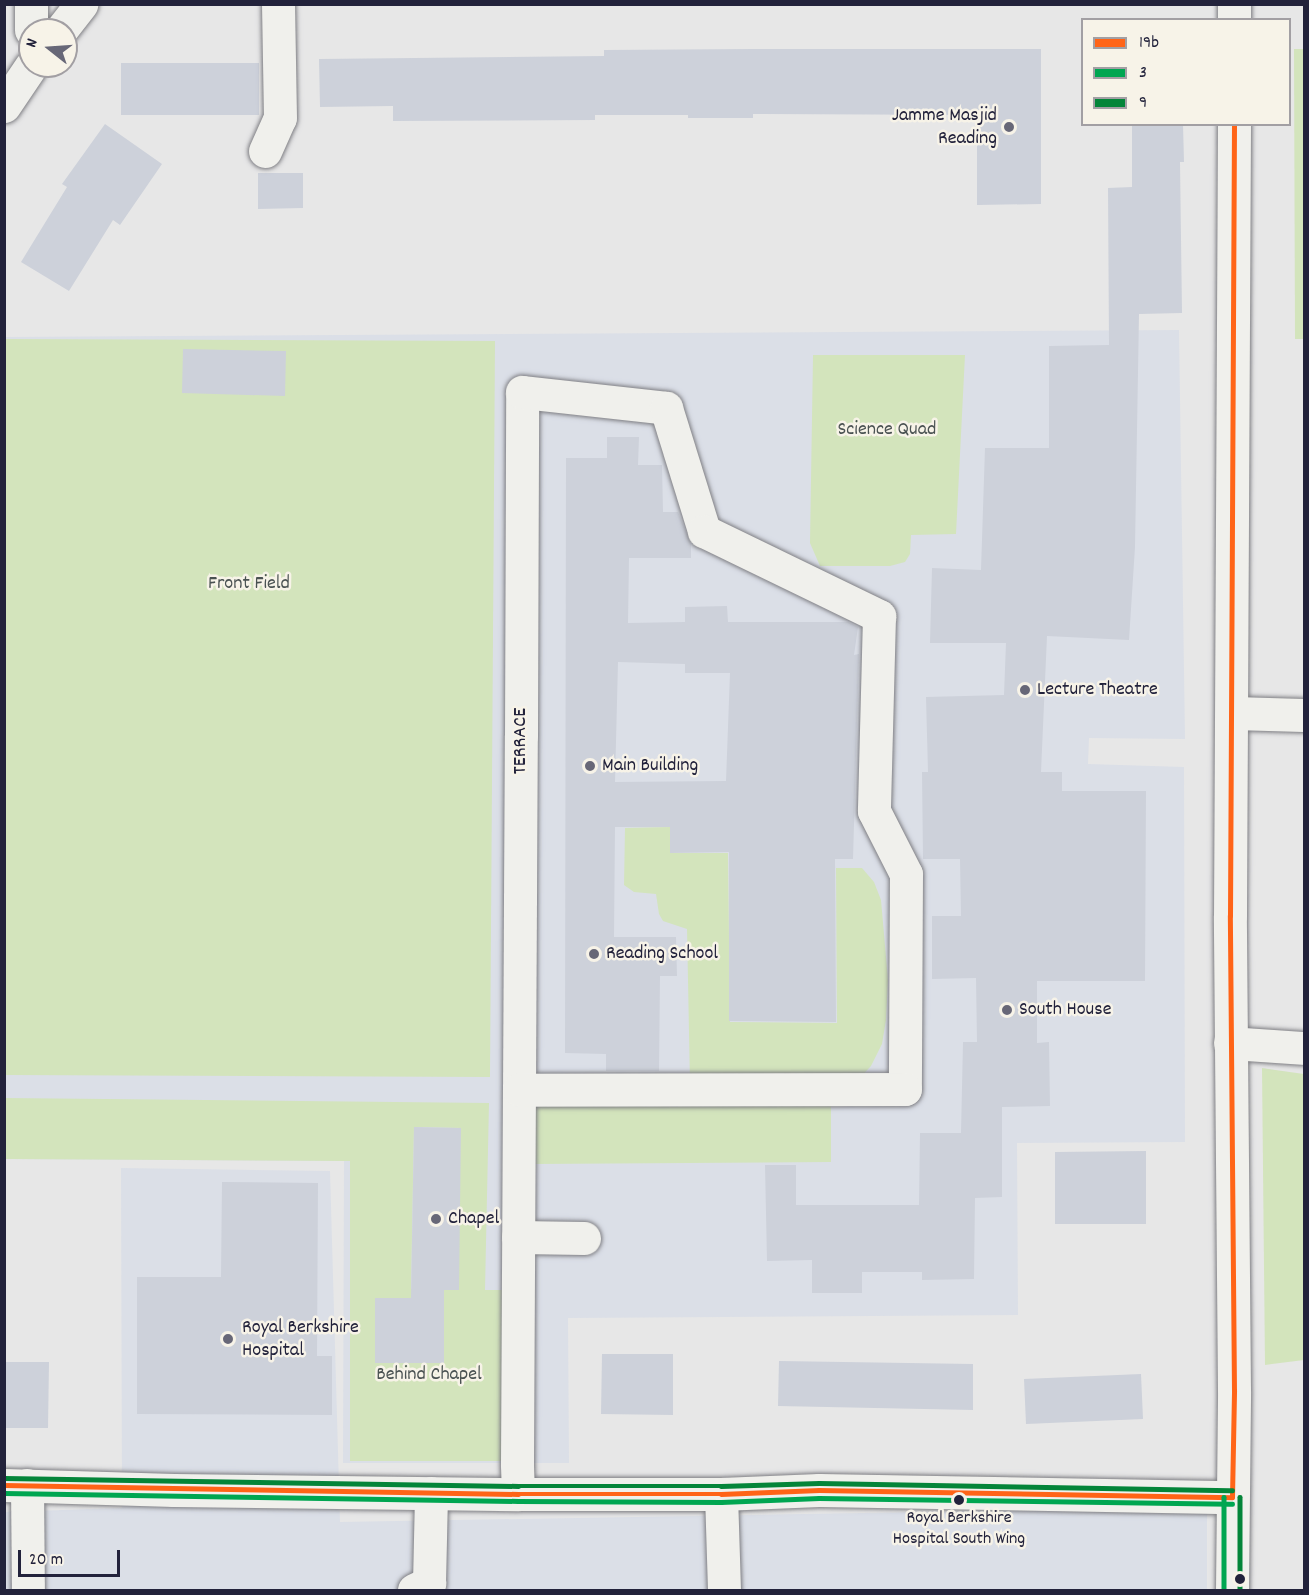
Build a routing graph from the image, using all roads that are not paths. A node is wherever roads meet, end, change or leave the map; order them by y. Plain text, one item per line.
1 (81, 4) edge
2 (278, 4) edge
3 (70, 18) edge
4 (23, 78) edge
5 (4, 106) edge
6 (1234, 126) edge
7 (265, 151) dead end
8 (1233, 713) junction
9 (1305, 715) edge
10 (1230, 1043) junction
11 (1305, 1048) edge
12 (519, 1090) junction
13 (518, 1237) junction
14 (584, 1238) dead end
15 (16, 1485) edge
16 (431, 1493) junction
17 (518, 1494) junction
18 (721, 1494) junction
19 (1232, 1497) junction
20 (28, 1590) edge
21 (414, 1590) edge
22 (724, 1590) edge
23 (1232, 1590) edge

1 - 3 street
2 - 7 street
4 - 5 street
6 - 8 street
8 - 9 street
8 - 10 street
10 - 11 street
10 - 19 street
12 - 12 street, TERRACE
12 - 13 street, TERRACE
13 - 14 street
13 - 17 street, TERRACE
15 - 16 street
15 - 20 street
16 - 17 street
16 - 21 street
17 - 18 street
18 - 19 street
18 - 22 street
19 - 23 street

